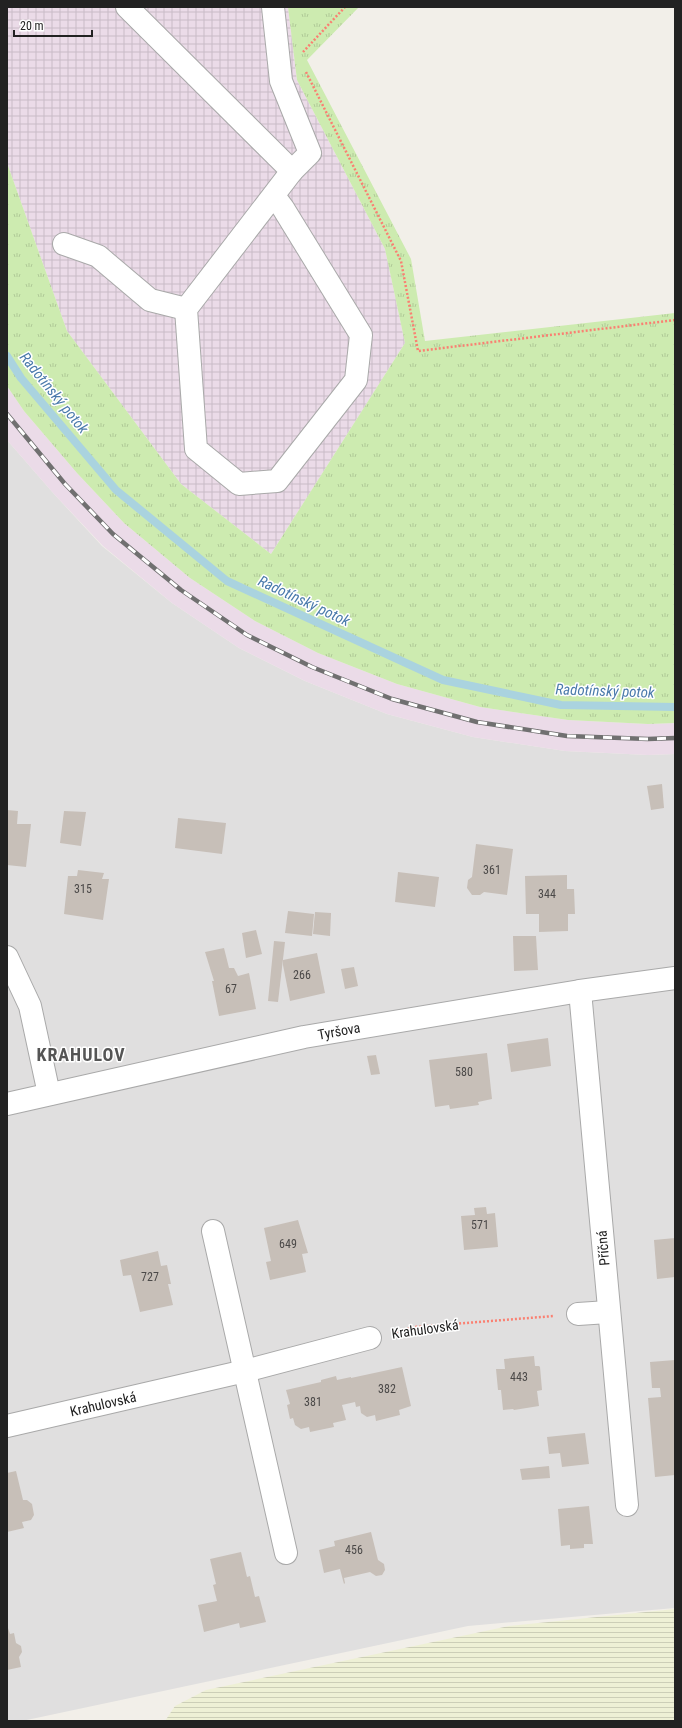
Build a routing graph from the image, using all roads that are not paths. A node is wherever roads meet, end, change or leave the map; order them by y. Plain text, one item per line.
1 (127, 7) edge
2 (272, 7) edge
3 (292, 172) junction
4 (274, 196) junction
5 (64, 244) dead end
6 (186, 309) junction
7 (7, 957) edge
8 (675, 978) edge
9 (580, 991) junction
10 (49, 1094) junction
11 (7, 1104) edge
12 (213, 1231) dead end
13 (608, 1312) junction
14 (578, 1314) road end
15 (370, 1338) road end
16 (245, 1371) junction
17 (7, 1426) edge
18 (626, 1505) dead end
19 (286, 1553) dead end

1 - 3 street
2 - 3 street
3 - 4 street
4 - 6 street
4 - 6 street
5 - 6 street
7 - 10 street
8 - 9 street, Tyršova
9 - 10 street, Tyršova
9 - 13 street, Příčná
10 - 11 street, Tyršova
12 - 16 street
13 - 14 street
13 - 18 street, Příčná
15 - 16 street, Krahulovská
16 - 17 street, Krahulovská
16 - 19 street

